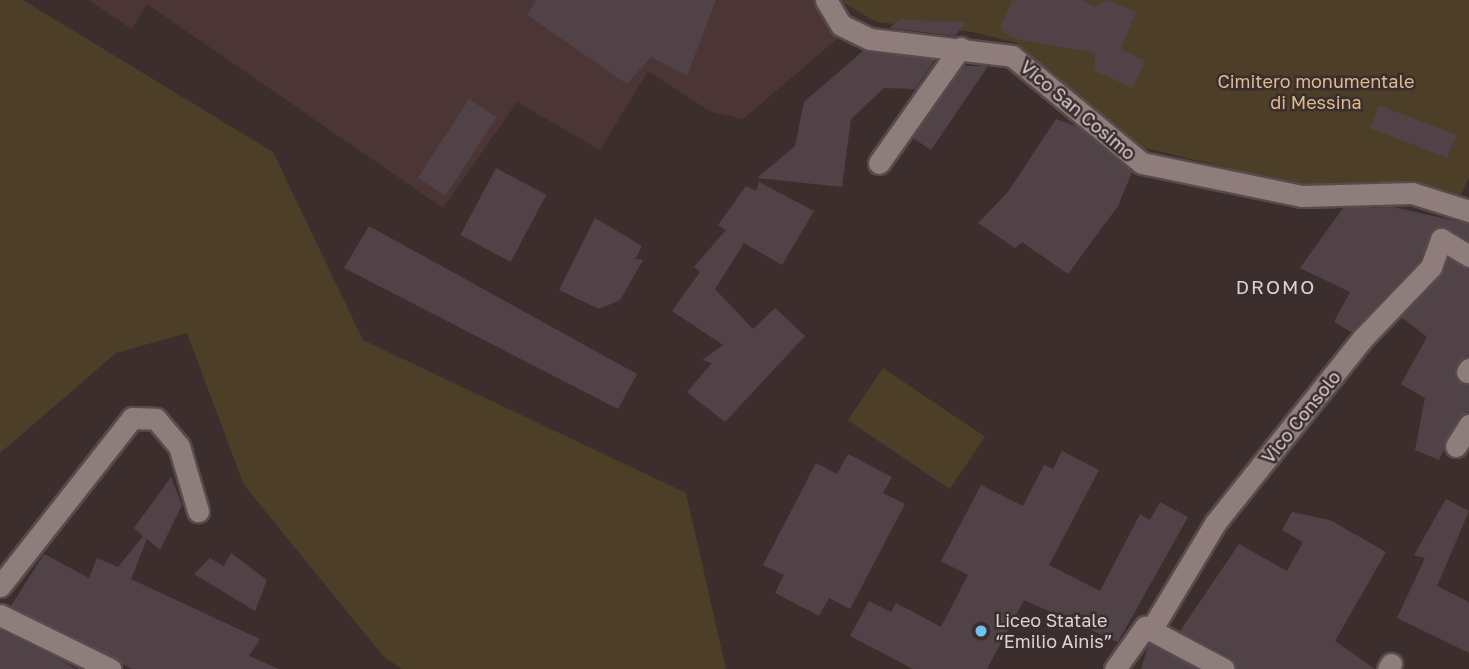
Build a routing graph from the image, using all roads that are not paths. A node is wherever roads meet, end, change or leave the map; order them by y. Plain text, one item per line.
1 (826, 0) edge
2 (960, 48) junction
3 (879, 163) dead end
4 (1469, 211) edge
5 (1469, 256) edge
6 (1469, 425) edge
7 (1456, 446) dead end
8 (198, 511) dead end
9 (0, 586) edge
10 (0, 615) edge
11 (1151, 630) junction
12 (110, 669) edge
13 (1115, 669) edge
14 (1224, 669) edge

1 - 2 street, Vico San Cosimo
2 - 3 street
2 - 4 street, Vico San Cosimo
5 - 11 street, Vico Consolo
6 - 7 street
8 - 9 street
10 - 12 street
11 - 13 street
11 - 14 street

